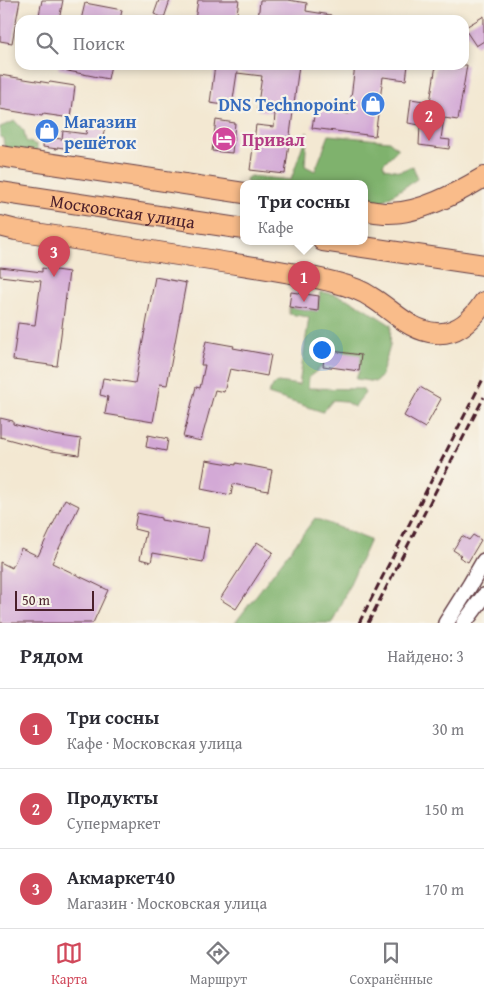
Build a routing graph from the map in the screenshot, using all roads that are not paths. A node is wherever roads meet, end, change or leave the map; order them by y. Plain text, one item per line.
1 (0, 156) edge
2 (484, 177) edge
3 (484, 186) edge
4 (0, 192) edge
5 (240, 192) edge
6 (458, 192) junction
7 (368, 211) edge
8 (0, 226) edge
9 (240, 228) edge
10 (350, 245) edge
11 (484, 265) edge
12 (484, 302) edge
13 (484, 561) edge
14 (484, 596) edge
15 (446, 623) edge
16 (464, 623) edge

1 - 5 main road
2 - 6 main road
3 - 6 main road
4 - 9 main road, Московская улица
6 - 7 main road
8 - 12 main road
10 - 11 main road
13 - 15 street
14 - 16 street

